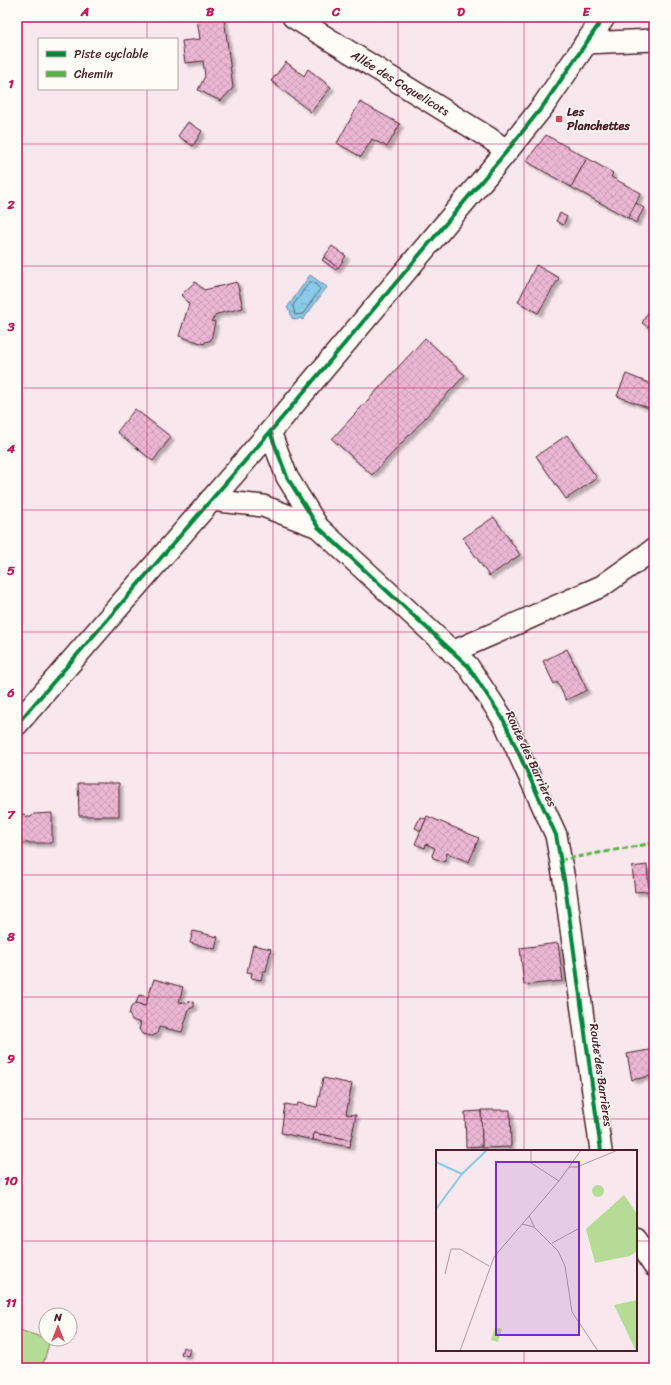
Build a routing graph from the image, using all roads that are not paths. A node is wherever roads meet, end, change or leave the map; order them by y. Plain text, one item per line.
1 (293, 17) edge
2 (604, 17) edge
3 (654, 40) edge
4 (585, 43) junction
5 (507, 151) junction
6 (270, 432) junction
7 (210, 500) junction
8 (318, 527) junction
9 (654, 549) edge
10 (452, 652) junction
11 (17, 724) edge
12 (601, 1150) edge
13 (637, 1240) edge
14 (654, 1266) edge

1 - 5 street, Allée des Coquelicots
2 - 4 street
3 - 4 street
4 - 5 street
5 - 6 street
6 - 7 street
6 - 8 street, Route des Barrières
7 - 8 street, Route des Barrières
7 - 11 street
8 - 10 street, Route des Barrières
9 - 10 street
10 - 12 street, Route des Barrières
13 - 14 street

